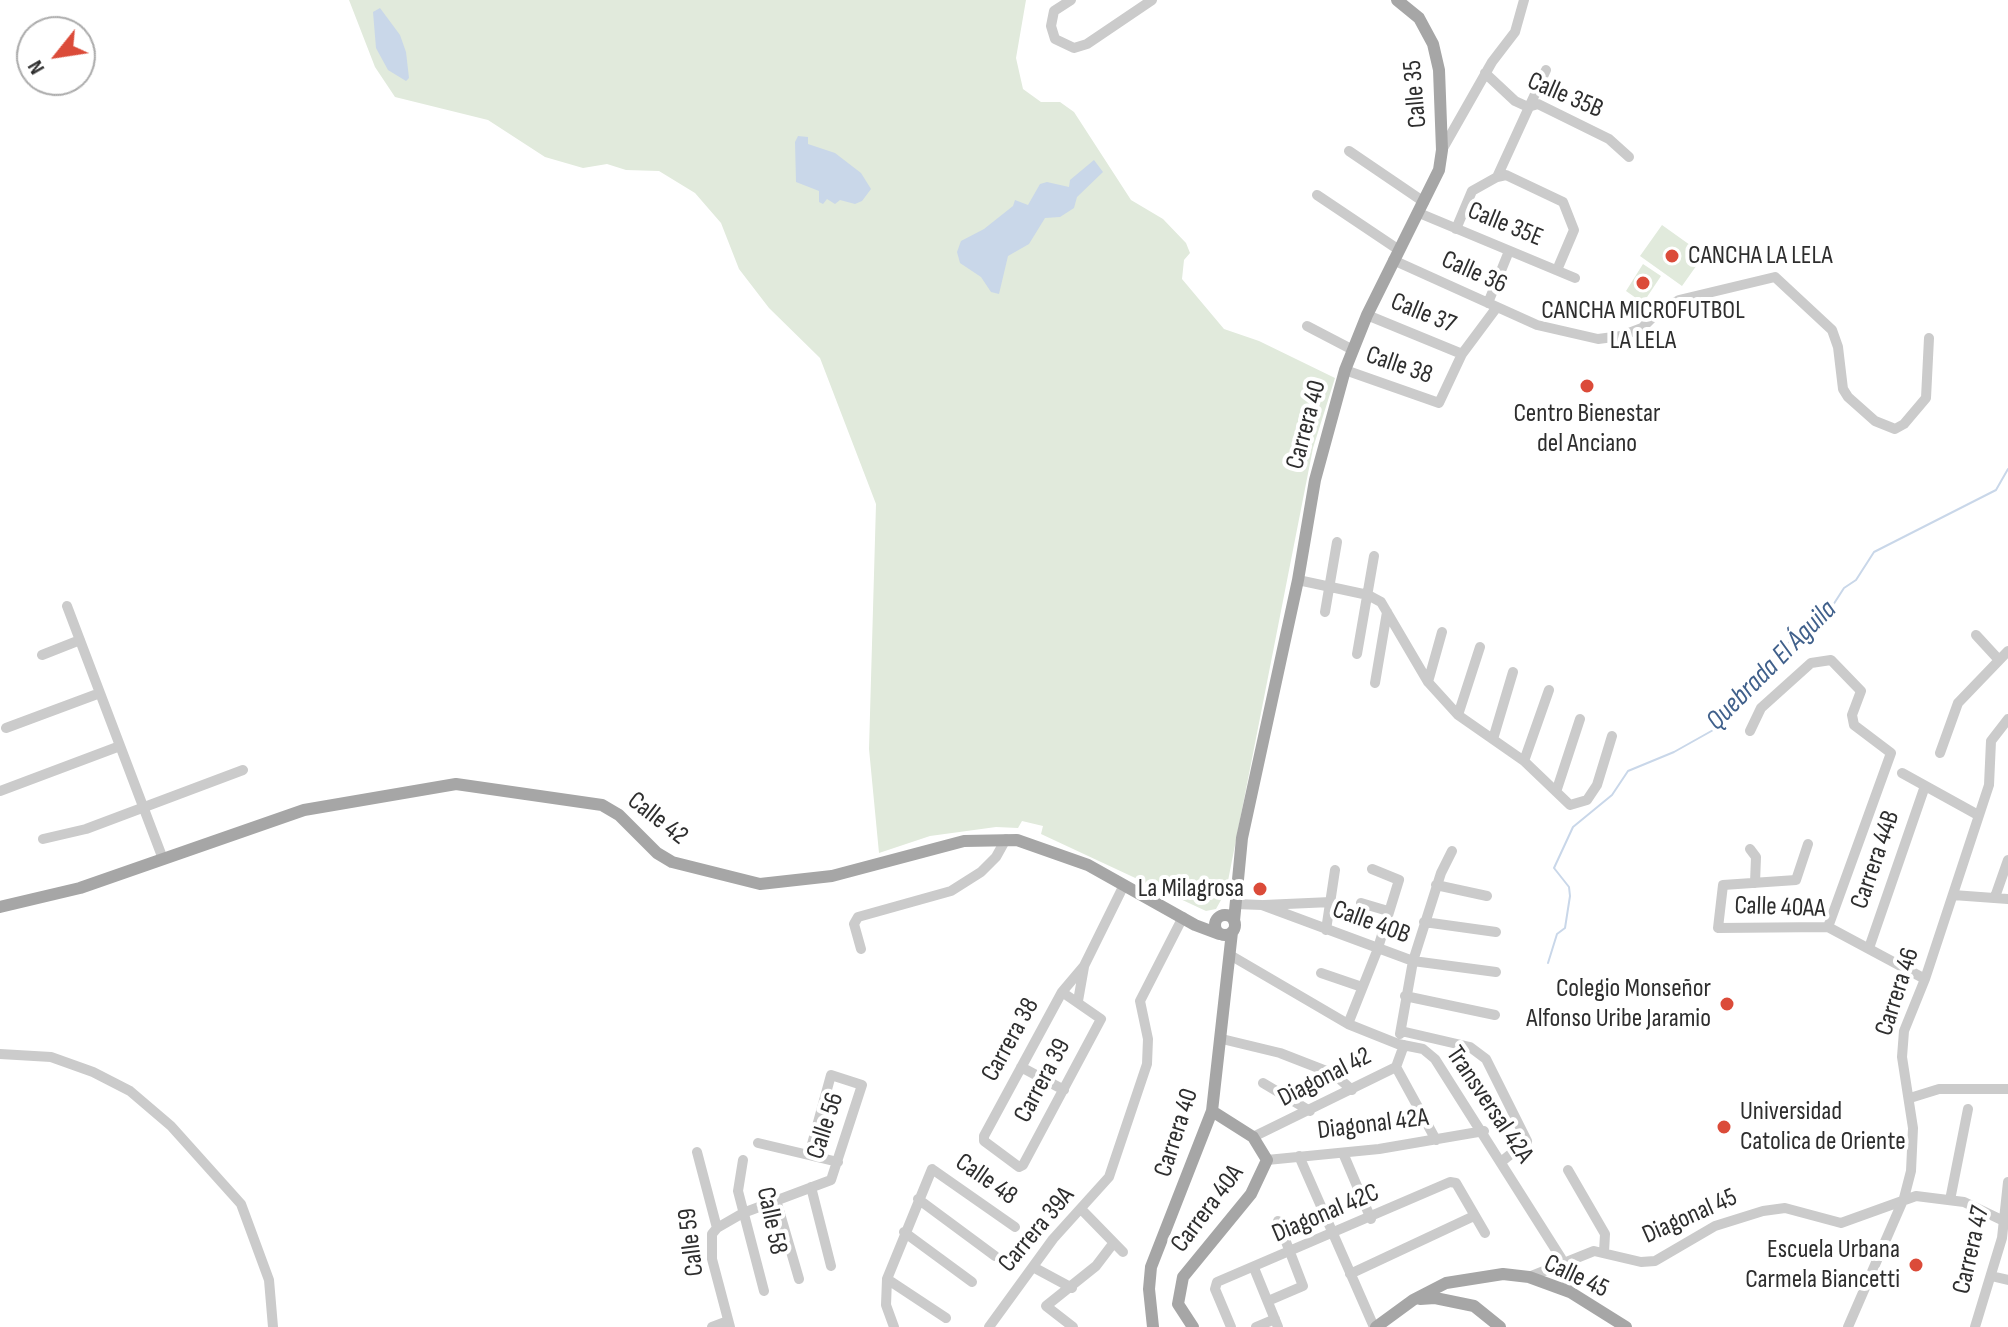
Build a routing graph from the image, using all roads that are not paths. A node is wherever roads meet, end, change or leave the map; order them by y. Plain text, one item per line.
1 (1071, 0) edge
2 (1152, 0) edge
3 (1397, 0) edge
4 (1524, 0) edge
5 (1546, 70) dead end
6 (1485, 73) junction
7 (1528, 107) junction
8 (1442, 150) junction
9 (1349, 151) dead end
10 (1629, 157) dead end
11 (1497, 177) junction
12 (1317, 195) dead end
13 (1422, 208) junction
14 (1456, 229) junction
15 (1509, 251) junction
16 (1396, 255) junction
17 (1557, 270) junction
18 (1575, 278) dead end
19 (1492, 305) junction
20 (1367, 315) junction
21 (1307, 326) dead end
22 (1929, 338) dead end
23 (1353, 350) junction
24 (1462, 354) junction
25 (1345, 370) junction
26 (1337, 542) dead end
27 (1374, 556) dead end
28 (1298, 580) junction
29 (1329, 587) junction
30 (1368, 595) junction
31 (67, 606) dead end
32 (1325, 612) dead end
33 (1387, 612) junction
34 (1442, 632) dead end
35 (1976, 635) dead end
36 (80, 640) junction
37 (1480, 647) dead end
38 (2008, 651) edge
39 (1357, 654) dead end
40 (42, 655) dead end
41 (1999, 660) junction
42 (1513, 672) dead end
43 (1428, 682) junction
44 (1375, 683) dead end
45 (1549, 690) dead end
46 (100, 693) junction
47 (1458, 715) junction
48 (1580, 719) dead end
49 (2008, 719) edge
50 (6, 728) dead end
51 (1750, 731) dead end
52 (1612, 736) dead end
53 (1493, 739) junction
54 (120, 746) junction
55 (1940, 753) dead end
56 (1524, 761) junction
57 (243, 770) dead end
58 (1902, 773) dead end
59 (1925, 786) junction
60 (1557, 789) junction
61 (0, 791) edge
62 (142, 808) junction
63 (1978, 815) junction
64 (43, 839) dead end
65 (1006, 839) junction
66 (1808, 844) dead end
67 (1750, 849) dead end
68 (1452, 851) dead end
69 (163, 859) junction
70 (2008, 860) edge
71 (1372, 869) dead end
72 (1335, 870) dead end
73 (1755, 883) junction
74 (1124, 885) junction
75 (1436, 885) junction
76 (1953, 895) junction
77 (1487, 896) dead end
78 (1995, 897) junction
79 (2008, 899) edge
80 (1235, 900) junction
81 (1331, 902) junction
82 (1361, 903) dead end
83 (1262, 905) junction
84 (0, 907) edge
85 (1388, 911) junction
86 (1184, 918) junction
87 (1424, 922) junction
88 (1224, 926) junction
89 (1828, 927) junction
90 (1326, 930) junction
91 (1496, 932) dead end
92 (1869, 948) junction
93 (861, 949) dead end
94 (1377, 951) junction
95 (1230, 952) junction
96 (1413, 961) junction
97 (1084, 966) junction
98 (1496, 972) dead end
99 (1321, 973) dead end
100 (1925, 979) junction
101 (1362, 987) junction
102 (1062, 992) junction
103 (1405, 996) junction
104 (1078, 1001) junction
105 (1495, 1015) dead end
106 (1348, 1024) junction
107 (1401, 1031) junction
108 (1222, 1039) junction
109 (1401, 1045) junction
110 (0, 1054) edge
111 (1021, 1067) junction
112 (1396, 1067) junction
113 (1263, 1083) dead end
114 (2008, 1089) edge
115 (1064, 1090) junction
116 (1352, 1090) junction
117 (1910, 1098) junction
118 (1968, 1109) dead end
119 (1212, 1111) junction
120 (1310, 1111) junction
121 (1484, 1131) junction
122 (1253, 1137) junction
123 (1436, 1140) junction
124 (758, 1143) dead end
125 (697, 1152) dead end
126 (1343, 1153) junction
127 (809, 1155) junction
128 (1299, 1156) junction
129 (743, 1160) dead end
130 (1267, 1160) junction
131 (838, 1162) junction
132 (1501, 1162) junction
133 (1022, 1167) joint
134 (1568, 1170) dead end
135 (2008, 1182) edge
136 (811, 1187) junction
137 (1904, 1198) junction
138 (918, 1199) junction
139 (776, 1200) junction
140 (1950, 1200) junction
141 (1081, 1209) junction
142 (743, 1213) junction
143 (1474, 1216) junction
144 (1371, 1219) junction
145 (1278, 1221) dead end
146 (2006, 1223) edge
147 (1015, 1227) dead end
148 (717, 1228) junction
149 (904, 1232) junction
150 (1485, 1233) dead end
151 (1331, 1236) junction
152 (1112, 1245) junction
153 (1556, 1250) junction
154 (1123, 1252) dead end
155 (1604, 1252) junction
156 (1291, 1253) junction
157 (1583, 1254) junction
158 (995, 1256) dead end
159 (831, 1266) dead end
160 (1564, 1266) junction
161 (1033, 1267) junction
162 (1254, 1268) junction
163 (1350, 1274) junction
164 (1991, 1276) junction
165 (1529, 1277) junction
166 (799, 1279) dead end
167 (887, 1279) junction
168 (2008, 1280) edge
169 (972, 1282) dead end
170 (1072, 1288) junction
171 (764, 1291) dead end
172 (1570, 1292) junction
173 (1413, 1300) junction
174 (1268, 1301) junction
175 (946, 1318) dead end
176 (1277, 1323) edge
177 (729, 1324) edge
178 (273, 1327) edge
179 (712, 1327) edge
180 (894, 1327) edge
181 (989, 1327) edge
182 (1073, 1327) edge
183 (1153, 1327) edge
184 (1193, 1327) edge
185 (1231, 1327) edge
186 (1256, 1327) edge
187 (1375, 1327) edge
188 (1500, 1327) edge
189 (1626, 1327) edge
190 (1848, 1327) edge
191 (1975, 1327) edge

1 - 2 street
3 - 8 main road, Calle 35
4 - 6 street, Carrera 40
5 - 7 street
6 - 7 street, Calle 35B
6 - 8 street, Carrera 40
7 - 10 street, Calle 35B
7 - 11 street
8 - 13 main road, Carrera 40
9 - 13 street, Calle 35E
11 - 14 street
11 - 17 street
12 - 16 street
13 - 14 street, Calle 35E
13 - 16 main road, Carrera 40
14 - 15 street, Calle 35E
15 - 17 street, Calle 35E
15 - 19 street
16 - 19 street, Calle 36
16 - 20 main road, Carrera 40
17 - 18 street, Calle 35E
19 - 22 street, Calle 36
19 - 24 street
20 - 23 main road, Carrera 40
20 - 24 street, Calle 37
21 - 23 street
23 - 25 main road, Carrera 40
24 - 25 street, Calle 38
25 - 28 main road, Carrera 40
26 - 29 street
27 - 30 street
28 - 29 street
28 - 80 main road, Carrera 40
29 - 30 street
29 - 32 street
30 - 33 street
30 - 39 street
31 - 36 street
33 - 43 street
33 - 44 street
34 - 43 street
35 - 41 street
36 - 40 street
36 - 46 street
37 - 47 street
38 - 41 street
41 - 55 street
42 - 53 street
43 - 47 street
45 - 56 street
46 - 50 street
46 - 54 street
47 - 53 street
48 - 60 street
49 - 63 street, Carrera 46
51 - 89 street
52 - 60 street
53 - 56 street
54 - 61 street
54 - 62 street
56 - 60 street
57 - 62 street
58 - 59 street
59 - 63 street
59 - 92 street, Carrera 44B
62 - 64 street
62 - 69 street
63 - 76 street, Carrera 46
65 - 69 main road, Calle 42
65 - 74 main road, Calle 42
65 - 93 street
66 - 73 street
67 - 73 street
68 - 75 street, Diagonal 42
69 - 84 main road, Calle 42
70 - 78 street
71 - 85 street
72 - 81 street
73 - 89 street, Calle 40AA
74 - 86 main road, Calle 42
74 - 97 street, Carrera 38
75 - 77 street
75 - 87 street, Diagonal 42
76 - 78 street
76 - 100 street, Carrera 46
78 - 79 street
80 - 83 street, Calle 40B
80 - 88 main road, Carrera 40
81 - 83 street
81 - 90 street
82 - 85 street
83 - 90 street, Calle 40B
85 - 94 street
86 - 88 main road
86 - 141 street, Carrera 39A
87 - 91 street
87 - 96 street, Diagonal 42
88 - 95 main road
89 - 92 street, Calle 40AA
90 - 94 street, Calle 40B
92 - 100 street, Calle 40AA
94 - 96 street, Calle 40B
94 - 101 street
95 - 106 street, Transversal 42A
95 - 108 main road, Carrera 40
96 - 98 street, Calle 40B
96 - 103 street, Diagonal 42
97 - 102 street, Carrera 38
97 - 104 street, Carrera 38
99 - 101 street
100 - 117 street, Carrera 46
101 - 106 street
102 - 104 street
102 - 111 street, Carrera 38
103 - 105 street
103 - 107 street, Diagonal 42
104 - 115 street, Carrera 39
106 - 109 street, Transversal 42A
107 - 109 street, Diagonal 42
107 - 132 street, Transversal 42A
108 - 116 street
108 - 119 main road, Carrera 40
109 - 112 street, Diagonal 42
109 - 121 street, Transversal 42A
110 - 178 street
111 - 115 street
111 - 133 street, Carrera 38
112 - 116 street, Diagonal 42
112 - 123 street
113 - 120 street
114 - 117 street
115 - 133 street, Carrera 39
116 - 120 street, Diagonal 42
117 - 137 street, Carrera 46
118 - 140 street
119 - 122 main road
119 - 183 main road, Carrera 40
120 - 122 street, Diagonal 42
121 - 123 street, Diagonal 42A
121 - 132 street, Transversal 42A
122 - 130 main road
123 - 126 street, Diagonal 42A
124 - 127 street
125 - 148 street, Calle 59
126 - 128 street, Diagonal 42A
126 - 144 street
127 - 131 street
127 - 131 street, Calle 56
128 - 130 street, Diagonal 42A
128 - 151 street
129 - 142 street, Calle 58
130 - 184 main road, Carrera 40A
131 - 136 street, Calle 56
132 - 153 street, Transversal 42A
134 - 155 street
135 - 146 street, Carrera 47
136 - 139 street
136 - 159 street
137 - 140 street
137 - 155 street, Diagonal 45
137 - 190 street, Carrera 46
138 - 147 street, Calle 48
138 - 149 street
138 - 158 street
139 - 142 street
139 - 166 street
140 - 146 street
141 - 152 street
141 - 161 street, Carrera 39A
142 - 148 street
142 - 171 street, Calle 58
143 - 144 street, Diagonal 42C
143 - 150 street
143 - 163 street
144 - 151 street, Diagonal 42C
145 - 156 street
146 - 164 street, Carrera 47
148 - 177 street, Calle 59
149 - 167 street
149 - 169 street
151 - 156 street, Diagonal 42C
151 - 163 street
152 - 154 street
152 - 170 street
153 - 157 street, Diagonal 45
153 - 160 street, Transversal 42A
155 - 157 street, Diagonal 45
156 - 162 street, Diagonal 42C
156 - 174 street
157 - 160 street, Diagonal 45
160 - 165 street, Diagonal 45
160 - 172 street, Transversal 42A
161 - 170 street
161 - 181 street, Carrera 39A
162 - 174 street
162 - 185 street, Diagonal 42C
163 - 187 street
164 - 168 street
164 - 191 street, Carrera 47
165 - 172 main road, Calle 45
165 - 173 main road, Calle 45
167 - 175 street
167 - 180 street
170 - 182 street
172 - 189 main road, Calle 45
173 - 187 main road, Calle 45
173 - 188 main road
174 - 176 street
176 - 186 street
177 - 179 street

